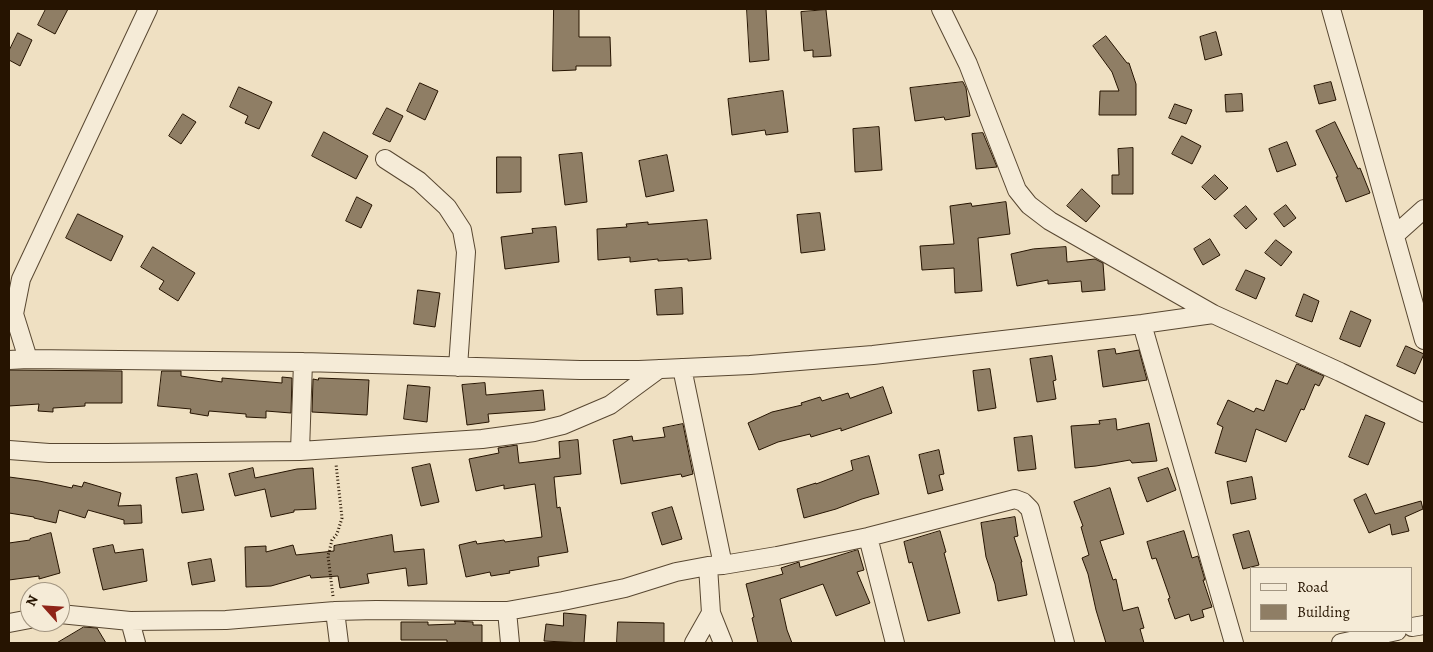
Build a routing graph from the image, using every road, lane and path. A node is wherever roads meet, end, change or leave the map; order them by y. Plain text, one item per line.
1 (148, 9) edge
2 (941, 9) edge
3 (1331, 9) edge
4 (385, 159) dead end
5 (1424, 209) edge
6 (1395, 235) junction
7 (1213, 314) junction
8 (1142, 324) junction
9 (1424, 340) edge
10 (28, 359) junction
11 (9, 360) edge
12 (303, 362) junction
13 (458, 367) junction
14 (682, 368) junction
15 (659, 369) junction
16 (1424, 413) edge
17 (333, 449) junction
18 (9, 450) edge
19 (300, 452) junction
20 (868, 537) junction
21 (716, 565) junction
22 (507, 610) junction
23 (335, 611) junction
24 (711, 613) junction
25 (70, 615) edge
26 (130, 621) junction
27 (1392, 632) edge
28 (136, 643) edge
29 (338, 643) edge
30 (510, 643) edge
31 (694, 643) edge
32 (723, 643) edge
33 (896, 643) edge
34 (1065, 643) edge
35 (1234, 643) edge
36 (1341, 643) edge

1 - 10 street
2 - 7 street
3 - 6 street
4 - 13 street
5 - 6 street
6 - 9 street
7 - 8 street
7 - 16 street
8 - 14 street
8 - 35 street
10 - 11 street
10 - 12 street
12 - 13 street
12 - 19 street
13 - 15 street
14 - 15 street
14 - 21 street
15 - 17 street
17 - 19 street
17 - 23 path
18 - 19 street
20 - 21 street
20 - 33 street
20 - 34 street
21 - 22 street
21 - 24 street
22 - 23 street
22 - 30 street
23 - 26 street
23 - 29 street
24 - 31 street
24 - 32 street
25 - 26 street
26 - 28 street
27 - 36 street

